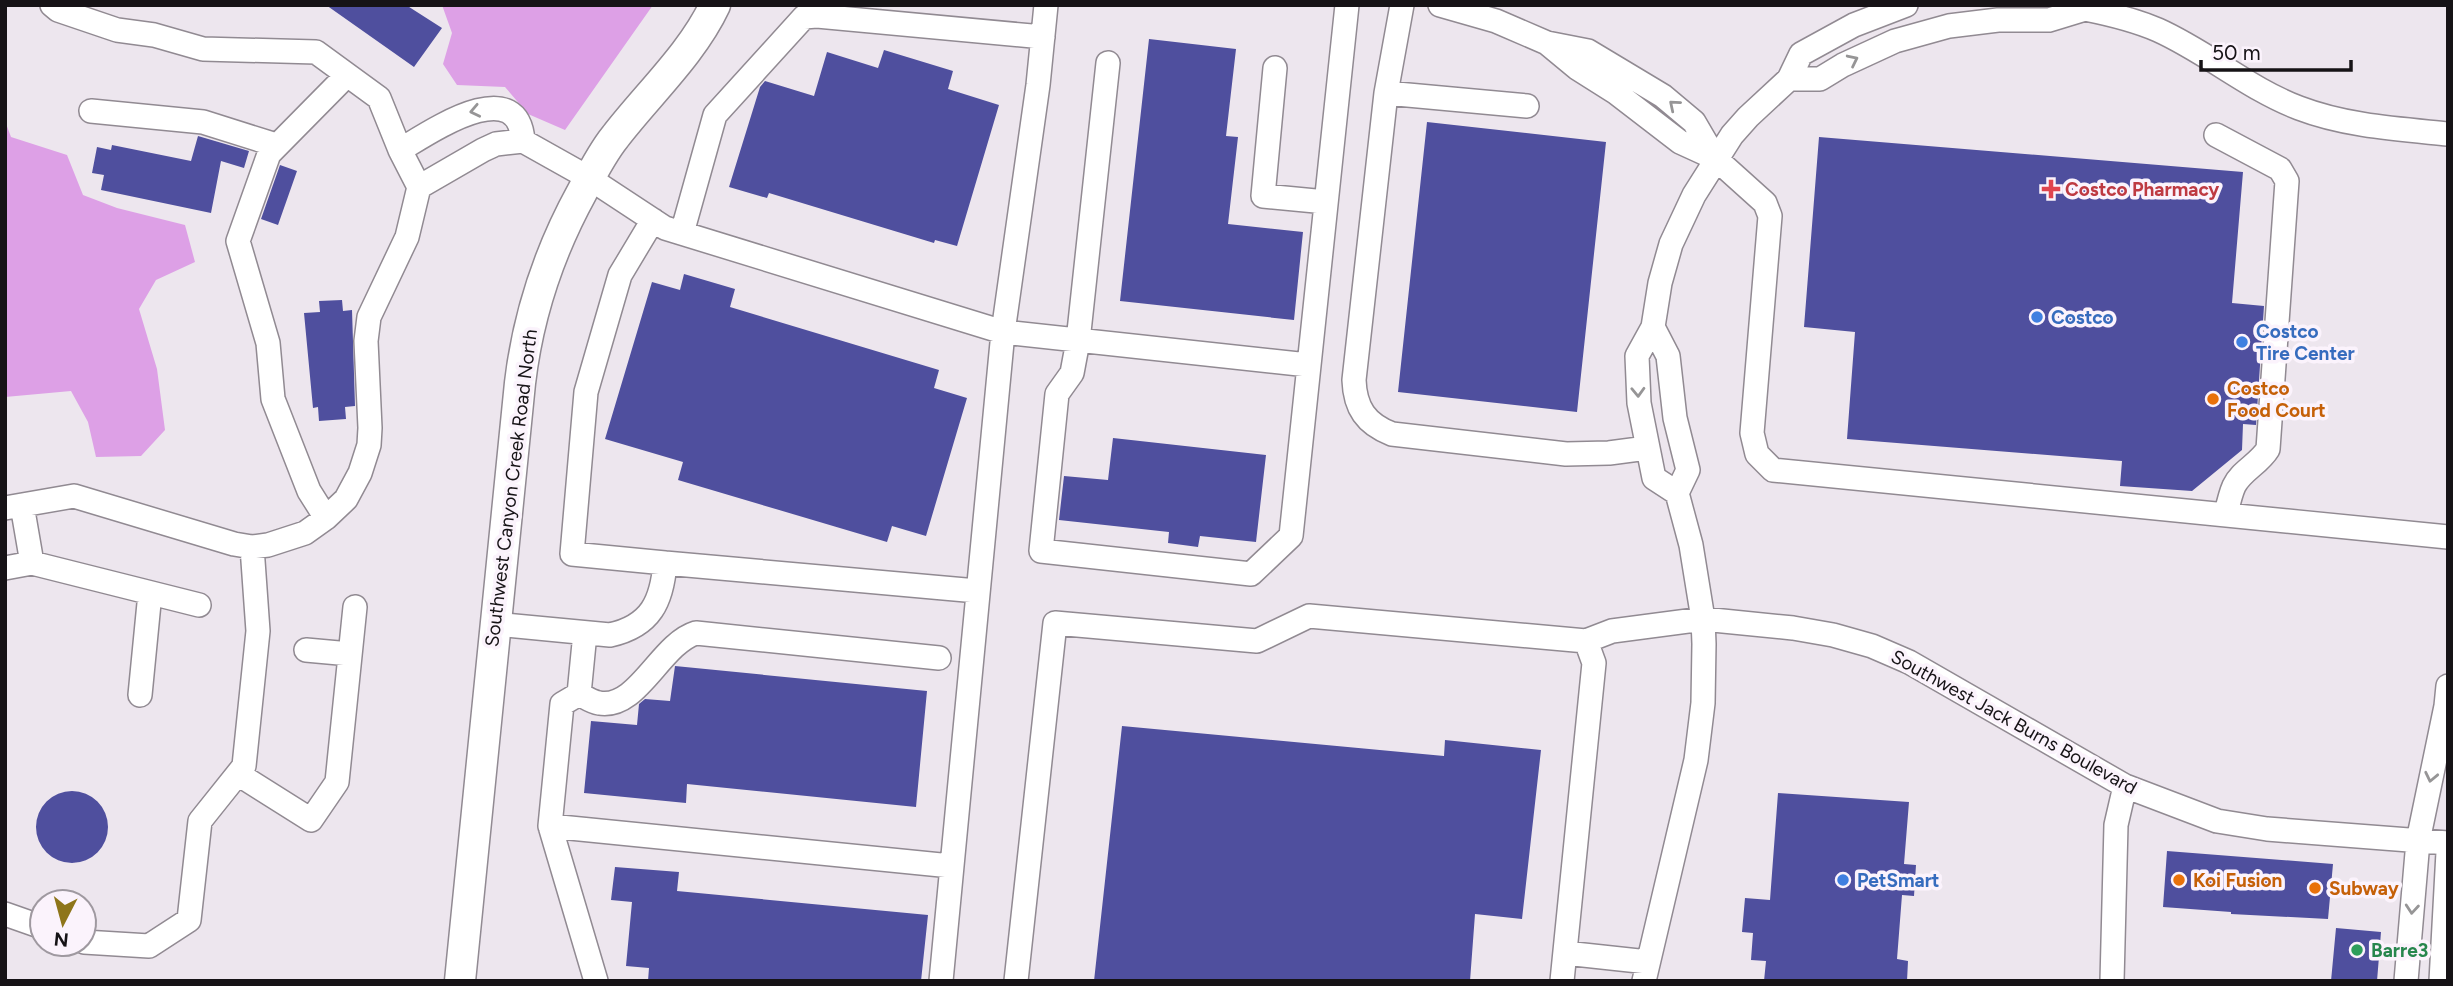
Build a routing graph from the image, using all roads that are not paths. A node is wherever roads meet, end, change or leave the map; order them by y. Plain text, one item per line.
1 (52, 5) edge
2 (715, 5) edge
3 (1046, 5) edge
4 (1347, 5) edge
5 (1402, 5) edge
6 (1440, 5) edge
7 (1906, 5) edge
8 (2082, 7) edge
9 (1043, 37) junction
10 (1108, 63) dead end
11 (1275, 68) dead end
12 (347, 75) junction
13 (1789, 79) junction
14 (1385, 93) junction
15 (1527, 106) dead end
16 (91, 111) dead end
17 (2448, 134) edge
18 (2216, 135) dead end
19 (523, 141) junction
20 (276, 145) junction
21 (400, 150) junction
22 (1715, 158) junction
23 (589, 178) junction
24 (419, 187) junction
25 (1326, 202) junction
26 (653, 220) junction
27 (682, 233) junction
28 (1653, 327) junction
29 (1003, 332) junction
30 (1078, 341) junction
31 (1308, 365) junction
32 (1647, 448) junction
33 (1677, 494) junction
34 (13, 506) edge
35 (2226, 514) junction
36 (326, 518) junction
37 (2448, 537) edge
38 (252, 547) junction
39 (32, 563) junction
40 (665, 563) junction
41 (5, 568) edge
42 (977, 591) junction
43 (150, 593) junction
44 (199, 605) dead end
45 (355, 607) dead end
46 (1703, 620) junction
47 (495, 624) junction
48 (585, 633) junction
49 (1586, 641) junction
50 (306, 650) dead end
51 (350, 654) junction
52 (939, 659) dead end
53 (2448, 686) edge
54 (579, 694) junction
55 (140, 695) dead end
56 (238, 774) junction
57 (2125, 786) junction
58 (550, 826) junction
59 (2418, 841) junction
60 (2448, 844) edge
61 (2448, 852) edge
62 (951, 866) junction
63 (5, 914) edge
64 (28, 922) edge
65 (98, 943) edge
66 (1565, 953) junction
67 (1646, 972) edge
68 (460, 981) edge
69 (596, 981) edge
70 (940, 981) edge
71 (1016, 981) edge
72 (1562, 981) edge
73 (2112, 981) edge
74 (2406, 981) edge
75 (2441, 981) edge

1 - 12 street
2 - 23 main road, Southwest Canyon Creek Road North
3 - 9 street
4 - 25 street
5 - 14 street
6 - 22 street
7 - 13 street
13 -> 8 street
8 - 17 street
9 - 27 street
9 - 29 street
10 - 30 street
11 - 25 street
12 - 20 street
12 - 21 street
13 - 22 street
14 - 15 street
14 - 32 street
16 - 20 street
18 - 35 street
19 -> 21 street
19 - 23 street
19 - 24 street
20 - 36 street
21 - 24 street
22 - 28 street
22 - 35 street
23 - 26 street
23 - 47 main road, Southwest Canyon Creek Road North
24 - 36 street
25 - 31 street
26 - 27 street
26 - 40 street
27 - 29 street
28 -> 32 street
28 - 33 street
29 - 30 street
29 - 42 street
30 - 31 street
30 - 31 street
32 - 33 street
33 - 46 street
34 - 38 street
34 - 39 street
35 - 37 street
36 - 38 street
38 - 56 street
39 - 41 street
39 - 43 street
40 - 42 street
40 - 48 street
42 - 62 street
43 - 44 street
43 - 55 street
45 - 51 street
46 - 49 street, Southwest Jack Burns Boulevard
46 - 57 street, Southwest Jack Burns Boulevard
46 - 67 street
47 - 48 street
47 - 68 main road, Southwest Canyon Creek Road North
48 - 54 street
49 - 66 street
49 - 71 street
50 - 51 street
51 - 56 street
52 - 54 street
53 -> 59 street
54 - 58 street
56 - 65 street
57 - 59 street, Southwest Jack Burns Boulevard
57 - 73 street
58 - 62 street
58 - 69 street
59 - 60 street, Southwest Jack Burns Boulevard
59 -> 74 street
61 - 75 street
62 - 70 street
63 - 64 street
66 - 67 street
66 - 72 street

